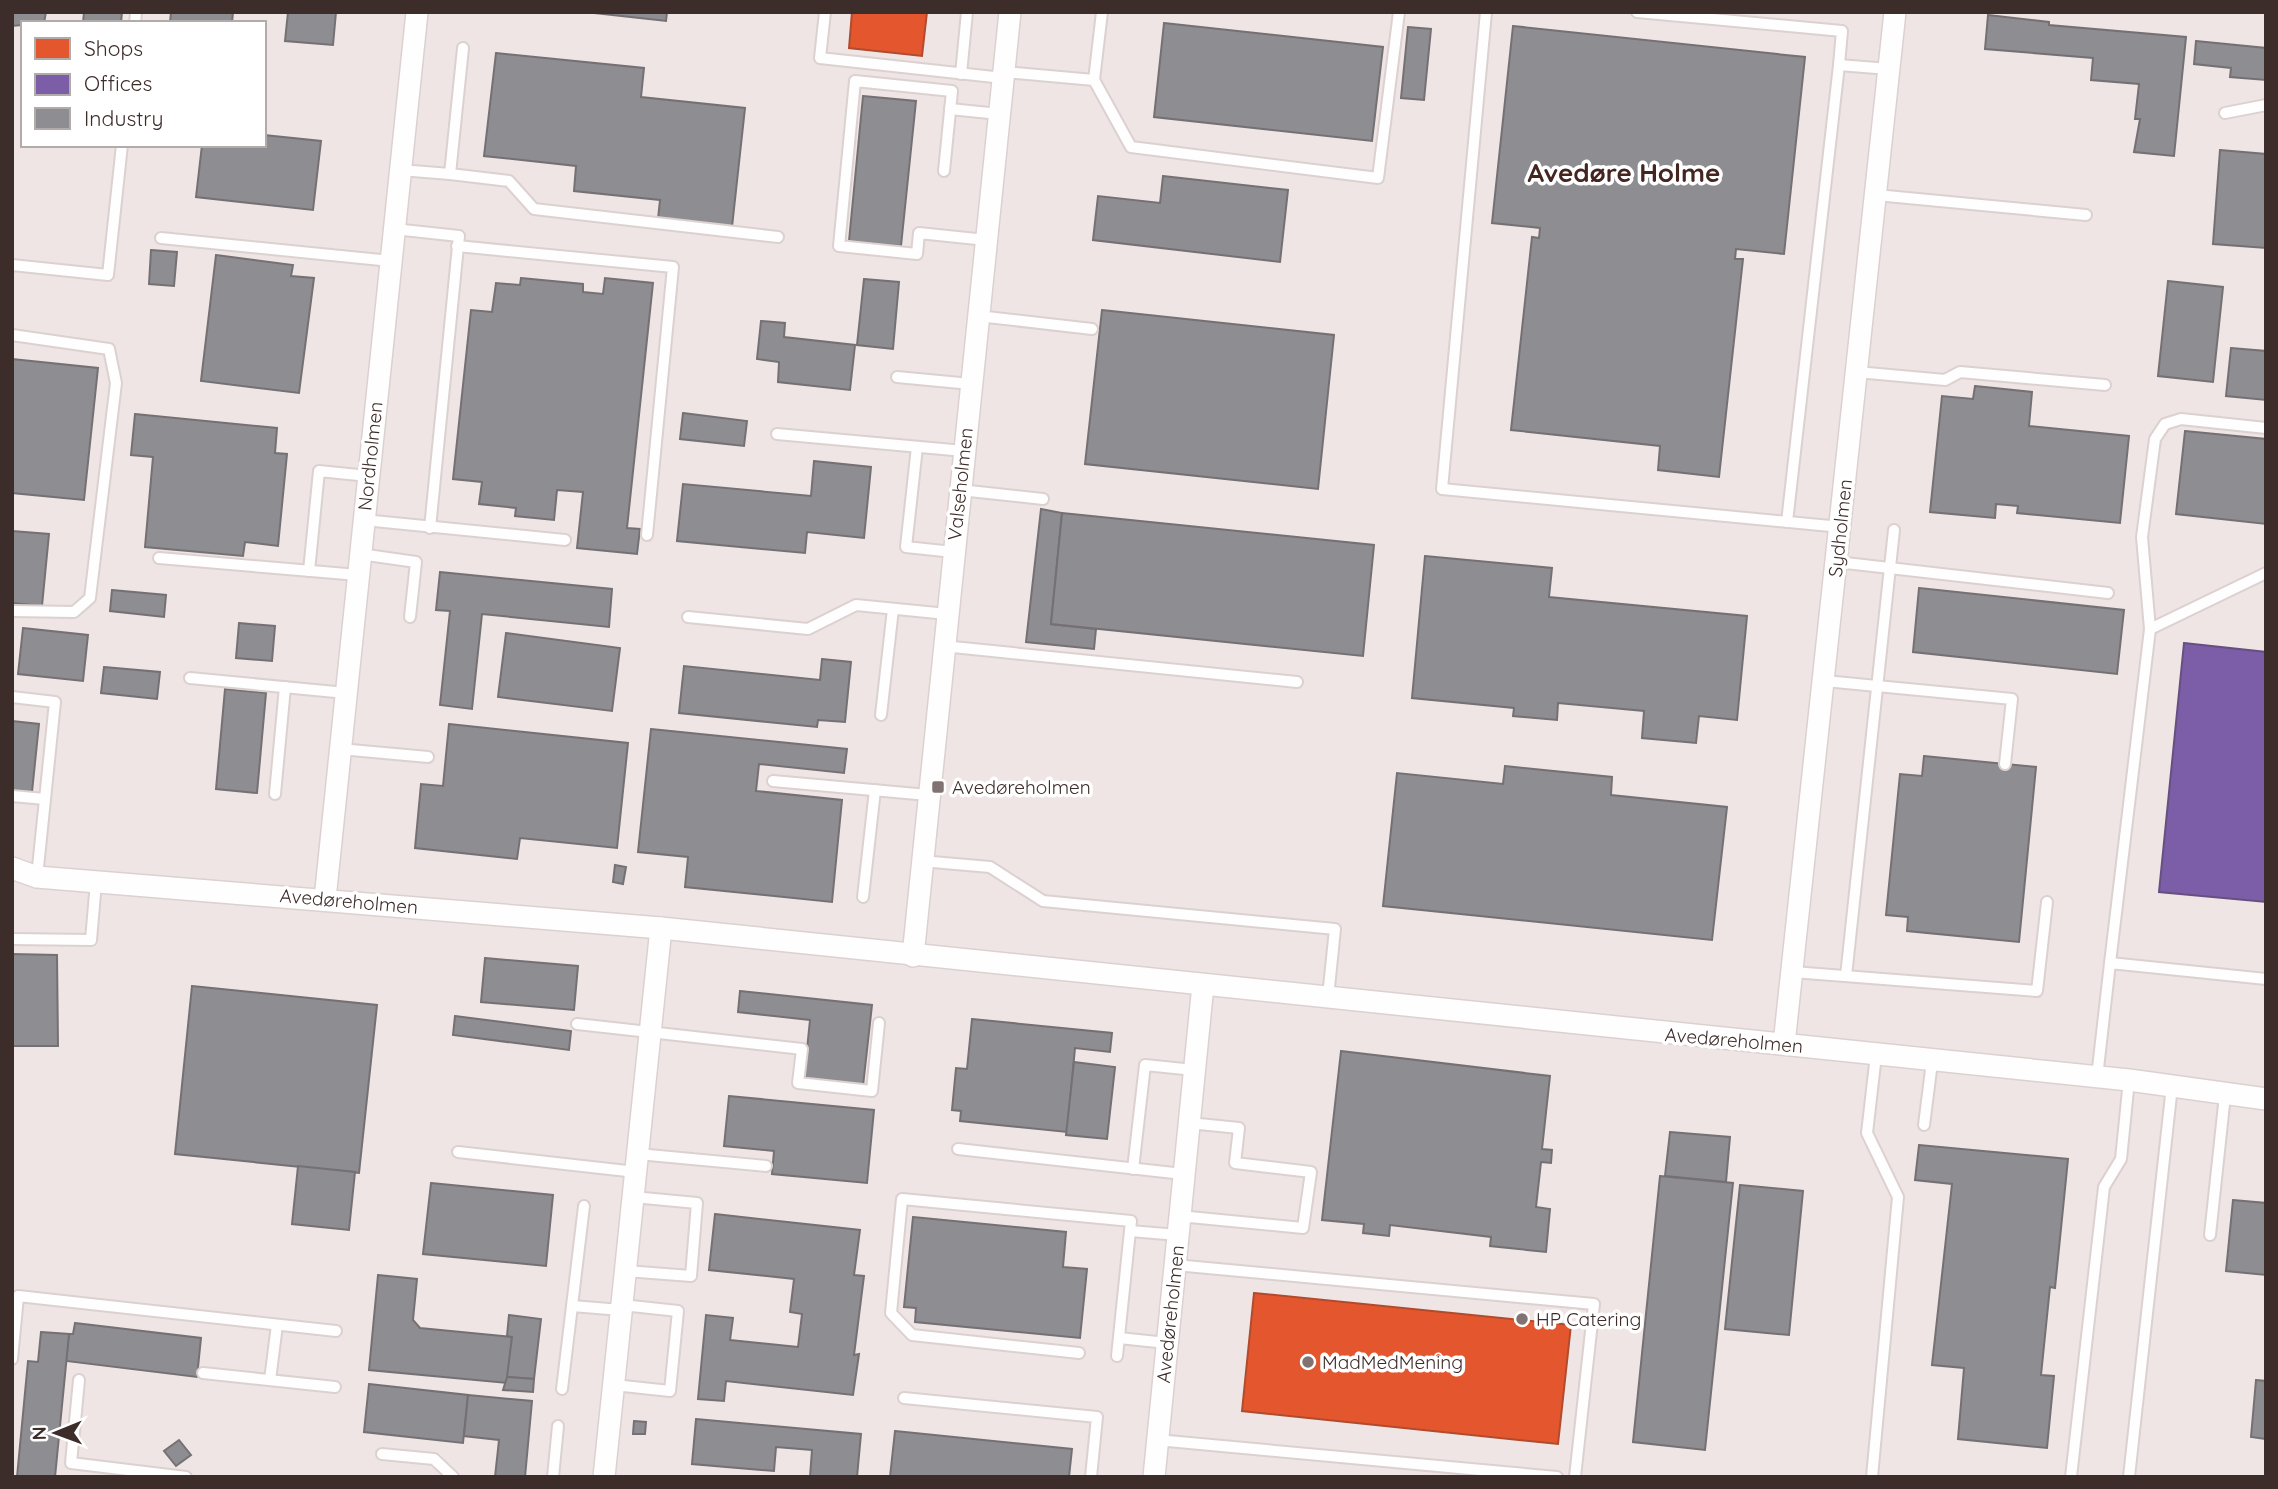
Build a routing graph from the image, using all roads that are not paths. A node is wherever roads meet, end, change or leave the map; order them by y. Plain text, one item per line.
1 (416, 12) edge
2 (825, 12) edge
3 (967, 12) edge
4 (1010, 12) edge
5 (1102, 12) edge
6 (1399, 12) edge
7 (1486, 12) edge
8 (1637, 12) edge
9 (1895, 12) edge
10 (463, 48) dead end
11 (1839, 65) junction
12 (1889, 69) junction
13 (961, 74) junction
14 (1003, 75) junction
15 (1094, 80) junction
16 (2266, 105) edge
17 (950, 108) junction
18 (2225, 113) dead end
19 (999, 114) junction
20 (122, 147) edge
21 (400, 170) junction
22 (944, 171) dead end
23 (450, 174) junction
24 (1876, 195) junction
25 (2087, 215) dead end
26 (394, 229) junction
27 (778, 237) dead end
28 (161, 238) dead end
29 (986, 240) junction
30 (457, 246) junction
31 (391, 261) junction
32 (12, 265) edge
33 (978, 316) junction
34 (1092, 329) dead end
35 (12, 335) edge
36 (1857, 372) junction
37 (897, 377) dead end
38 (971, 384) junction
39 (2105, 385) dead end
40 (2266, 428) edge
41 (777, 434) dead end
42 (917, 447) junction
43 (964, 451) junction
44 (368, 476) junction
45 (960, 491) junction
46 (1043, 499) dead end
47 (364, 520) junction
48 (1787, 522) junction
49 (1841, 527) junction
50 (430, 528) junction
51 (1894, 530) dead end
52 (646, 535) dead end
53 (565, 540) dead end
54 (953, 552) junction
55 (159, 558) dead end
56 (1837, 562) junction
57 (359, 565) junction
58 (1889, 569) junction
59 (309, 570) junction
60 (2266, 573) edge
61 (2108, 593) dead end
62 (894, 609) junction
63 (12, 611) edge
64 (947, 614) junction
65 (410, 617) dead end
66 (688, 617) dead end
67 (2150, 629) junction
68 (943, 646) junction
69 (190, 677) dead end
70 (1825, 681) junction
71 (1297, 682) dead end
72 (1877, 686) junction
73 (285, 687) junction
74 (345, 693) junction
75 (12, 697) edge
76 (881, 715) dead end
77 (340, 749) junction
78 (428, 757) dead end
79 (2005, 764) dead end
80 (773, 781) dead end
81 (875, 790) junction
82 (275, 794) dead end
83 (928, 795) junction
84 (12, 796) edge
85 (45, 799) junction
86 (921, 861) junction
87 (12, 868) edge
88 (37, 877) junction
89 (12, 881) edge
90 (96, 882) junction
91 (863, 897) dead end
92 (325, 899) junction
93 (2048, 902) dead end
94 (662, 928) junction
95 (12, 939) edge
96 (913, 956) junction
97 (2110, 963) junction
98 (1793, 972) junction
99 (1846, 976) junction
100 (2266, 979) edge
101 (1203, 985) junction
102 (1328, 997) junction
103 (879, 1023) dead end
104 (576, 1024) dead end
105 (650, 1033) junction
106 (1784, 1044) junction
107 (1875, 1055) junction
108 (1932, 1062) junction
109 (1194, 1070) junction
110 (2097, 1077) junction
111 (2129, 1080) junction
112 (2172, 1086) junction
113 (2225, 1095) junction
114 (2266, 1099) edge
115 (1189, 1123) junction
116 (1924, 1125) dead end
117 (958, 1149) dead end
118 (458, 1152) dead end
119 (637, 1163) junction
120 (766, 1166) dead end
121 (1133, 1169) junction
122 (1184, 1174) junction
123 (633, 1197) junction
124 (584, 1206) dead end
125 (1179, 1225) junction
126 (1130, 1231) junction
127 (2210, 1235) dead end
128 (1175, 1265) junction
129 (626, 1271) junction
130 (572, 1306) junction
131 (622, 1308) junction
132 (277, 1325) junction
133 (336, 1331) dead end
134 (1119, 1338) junction
135 (1167, 1343) junction
136 (1079, 1353) dead end
137 (1117, 1356) dead end
138 (12, 1359) edge
139 (203, 1373) dead end
140 (79, 1380) dead end
141 (270, 1380) junction
142 (614, 1385) junction
143 (335, 1387) dead end
144 (562, 1389) dead end
145 (904, 1398) dead end
146 (558, 1426) dead end
147 (1157, 1440) junction
148 (383, 1454) dead end
149 (186, 1477) edge
150 (453, 1477) edge
151 (553, 1477) edge
152 (604, 1477) edge
153 (1091, 1477) edge
154 (1154, 1477) edge
155 (1557, 1477) edge
156 (1575, 1477) edge
157 (1872, 1477) edge
158 (2071, 1477) edge
159 (2129, 1477) edge

1 - 21 street, Nordholmen
2 - 13 lane
3 - 13 lane
4 - 14 street, Valseholmen
5 - 15 lane
6 - 15 lane
7 - 48 lane
8 - 11 lane
9 - 12 street, Sydholmen
10 - 23 lane
11 - 12 lane
11 - 48 lane
12 - 24 street, Sydholmen
13 - 14 lane
14 - 15 lane
14 - 19 street, Valseholmen
16 - 18 lane
17 - 19 lane
17 - 22 lane
17 - 29 lane
19 - 29 street, Valseholmen
20 - 32 lane
21 - 23 lane
21 - 26 street, Nordholmen
23 - 27 lane
24 - 25 lane
24 - 36 street, Sydholmen
26 - 30 lane
26 - 31 street, Nordholmen
28 - 31 lane
29 - 33 street, Valseholmen
30 - 50 lane
30 - 52 lane
31 - 44 street, Nordholmen
33 - 34 lane
33 - 38 street, Valseholmen
35 - 63 lane
36 - 39 lane
36 - 49 street, Sydholmen
37 - 38 lane
38 - 43 street, Valseholmen
40 - 67 lane
41 - 42 lane
42 - 43 lane
42 - 54 lane
43 - 45 street, Valseholmen
44 - 47 street, Nordholmen
44 - 59 lane
45 - 46 lane
45 - 54 street, Valseholmen
47 - 50 lane
47 - 57 street, Nordholmen
48 - 49 lane
49 - 56 street, Sydholmen
50 - 53 lane
51 - 58 lane
54 - 64 street, Valseholmen
55 - 59 lane
56 - 58 lane
56 - 70 street, Sydholmen
57 - 59 lane
57 - 65 lane
57 - 74 street, Nordholmen
58 - 61 lane
58 - 72 lane
60 - 67 lane
62 - 64 lane
62 - 66 lane
62 - 76 lane
64 - 68 street, Valseholmen
67 - 97 lane
68 - 71 lane
68 - 83 street, Valseholmen
69 - 73 lane
70 - 72 lane
70 - 98 street, Sydholmen
72 - 79 lane
72 - 99 lane
73 - 74 lane
73 - 82 lane
74 - 77 street, Nordholmen
75 - 85 lane
77 - 78 lane
77 - 92 street, Nordholmen
80 - 81 lane
81 - 83 lane
81 - 91 lane
83 - 86 street, Valseholmen
84 - 85 lane
85 - 88 lane
86 - 96 street, Valseholmen
86 - 102 lane
87 - 88 street, Avedøreholmen
88 - 89 street, Avedøreholmen
88 - 90 street, Avedøreholmen
90 - 92 street, Avedøreholmen
90 - 95 lane
92 - 94 street, Avedøreholmen
93 - 99 lane
94 - 96 street, Avedøreholmen
94 - 105 street
96 - 101 street, Avedøreholmen
97 - 100 lane
97 - 110 lane
98 - 99 lane
98 - 106 street, Sydholmen
101 - 102 street, Avedøreholmen
101 - 109 street, Avedøreholmen
102 - 106 street, Avedøreholmen
103 - 105 lane
104 - 105 lane
105 - 119 street
106 - 107 street, Avedøreholmen
107 - 108 street, Avedøreholmen
107 - 157 lane
108 - 110 street, Avedøreholmen
108 - 116 lane
109 - 115 street, Avedøreholmen
109 - 121 lane
110 - 111 street, Avedøreholmen
111 - 112 street, Avedøreholmen
111 - 158 lane
112 - 113 street, Avedøreholmen
112 - 159 lane
113 - 114 street, Avedøreholmen
113 - 127 lane
115 - 122 street, Avedøreholmen
115 - 125 lane
117 - 121 lane
118 - 119 lane
119 - 120 lane
119 - 123 street
121 - 122 lane
122 - 125 street, Avedøreholmen
123 - 129 street
123 - 129 lane
124 - 130 lane
125 - 126 lane
125 - 128 street, Avedøreholmen
126 - 134 lane
126 - 136 lane
128 - 135 street, Avedøreholmen
128 - 156 lane
129 - 131 street
130 - 131 lane
130 - 144 lane
131 - 142 street
131 - 142 lane
132 - 133 lane
132 - 138 lane
132 - 141 lane
134 - 135 lane
134 - 137 lane
135 - 147 street, Avedøreholmen
139 - 141 lane
140 - 149 lane
141 - 143 lane
142 - 152 street
145 - 153 lane
146 - 151 lane
147 - 154 street, Avedøreholmen
147 - 155 lane
148 - 150 lane

